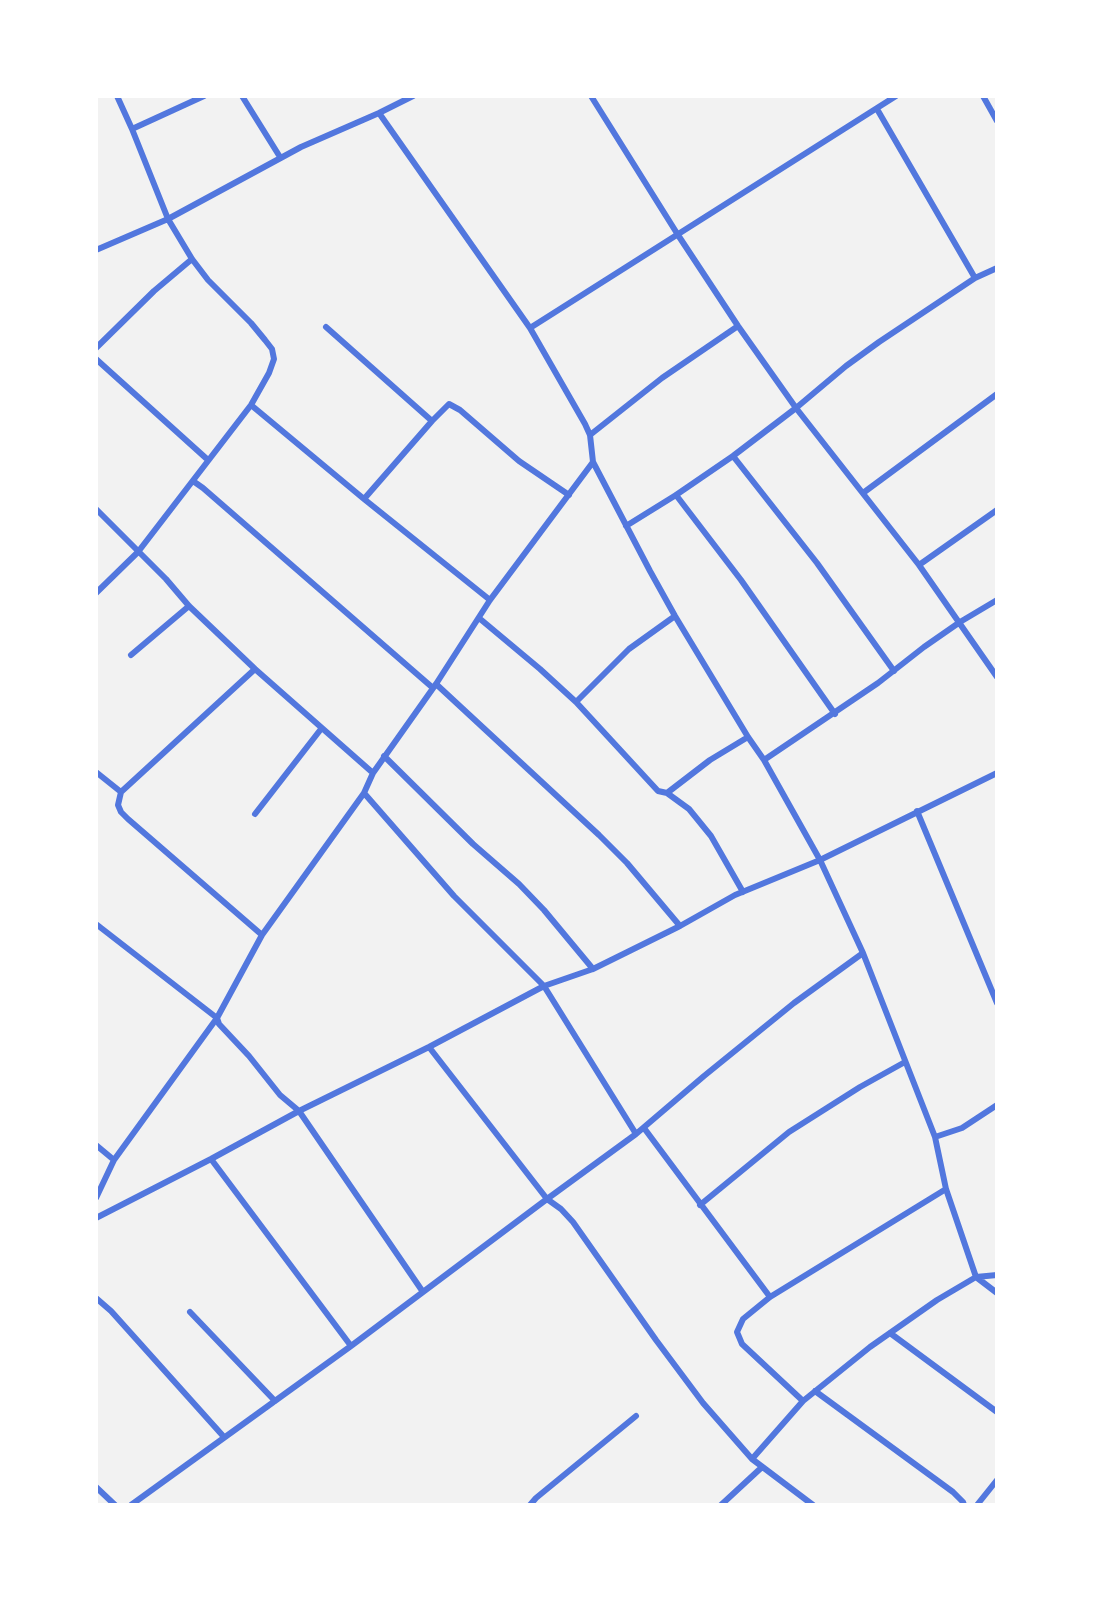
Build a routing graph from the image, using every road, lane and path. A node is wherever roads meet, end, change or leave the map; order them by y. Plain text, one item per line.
1 (117, 96) edge
2 (204, 96) edge
3 (242, 96) edge
4 (413, 96) edge
5 (591, 96) edge
6 (896, 96) edge
7 (983, 96) edge
8 (402, 99) edge
9 (877, 109) junction
10 (379, 113) junction
11 (997, 121) edge
12 (132, 128) junction
13 (280, 158) junction
14 (168, 219) junction
15 (678, 235) junction
16 (96, 250) edge
17 (192, 259) junction
18 (997, 268) edge
19 (975, 278) junction
20 (738, 326) junction
21 (326, 327) dead end
22 (530, 328) junction
23 (96, 348) edge
24 (96, 359) edge
25 (997, 394) edge
26 (251, 405) junction
27 (796, 408) junction
28 (432, 421) junction
29 (590, 435) junction
30 (733, 456) junction
31 (208, 460) junction
32 (593, 462) junction
33 (193, 481) junction
34 (863, 493) junction
35 (569, 495) junction
36 (676, 495) junction
37 (364, 499) junction
38 (96, 509) edge
39 (997, 510) edge
40 (626, 526) junction
41 (138, 552) junction
42 (919, 565) junction
43 (96, 593) edge
44 (490, 600) junction
45 (997, 600) edge
46 (189, 606) junction
47 (675, 616) junction
48 (479, 618) junction
49 (960, 622) junction
50 (131, 655) dead end
51 (255, 669) junction
52 (894, 671) junction
53 (997, 677) edge
54 (435, 686) junction
55 (576, 702) junction
56 (835, 713) junction
57 (321, 729) junction
58 (748, 737) junction
59 (384, 756) junction
60 (764, 760) junction
61 (96, 772) edge
62 (373, 773) junction
63 (997, 773) edge
64 (121, 792) junction
65 (364, 793) junction
66 (667, 793) junction
67 (917, 811) junction
68 (255, 814) dead end
69 (820, 860) junction
70 (743, 892) junction
71 (96, 924) edge
72 (680, 926) junction
73 (262, 935) junction
74 (863, 953) junction
75 (593, 969) junction
76 (544, 986) junction
77 (997, 1003) edge
78 (217, 1018) junction
79 (429, 1047) junction
80 (905, 1062) junction
81 (997, 1105) edge
82 (299, 1111) junction
83 (644, 1128) junction
84 (636, 1134) junction
85 (935, 1137) junction
86 (96, 1145) edge
87 (211, 1159) junction
88 (114, 1160) junction
89 (946, 1189) junction
90 (96, 1198) edge
91 (547, 1199) junction
92 (700, 1205) junction
93 (96, 1218) edge
94 (997, 1275) edge
95 (976, 1277) junction
96 (423, 1292) junction
97 (997, 1293) edge
98 (770, 1297) junction
99 (96, 1298) edge
100 (190, 1312) dead end
101 (890, 1333) junction
102 (351, 1346) junction
103 (816, 1391) junction
104 (275, 1401) junction
105 (803, 1401) junction
106 (997, 1412) edge
107 (636, 1416) dead end
108 (225, 1437) junction
109 (752, 1459) junction
110 (761, 1468) junction
111 (997, 1480) edge
112 (96, 1487) edge
113 (115, 1505) edge
114 (131, 1505) edge
115 (530, 1505) edge
116 (721, 1505) edge
117 (813, 1505) edge
118 (964, 1505) edge
119 (977, 1505) edge

1 - 12 street
2 - 12 street
3 - 13 street
4 - 8 street
5 - 15 street
6 - 9 street
7 - 11 street
8 - 10 street
9 - 15 street
9 - 19 street
10 - 13 street
10 - 22 street
12 - 14 street
13 - 14 street
14 - 16 street
14 - 17 street
15 - 20 street
15 - 22 street
17 - 23 street
17 - 26 street
18 - 19 street
19 - 27 street
20 - 27 street
20 - 29 street
21 - 28 street
22 - 29 street
24 - 31 street
25 - 34 street
26 - 31 street
26 - 37 street
27 - 30 street
27 - 34 street
28 - 35 street
28 - 37 street
29 - 32 street
30 - 36 street
30 - 52 street
31 - 33 street
32 - 35 street
32 - 40 street
33 - 41 street
33 - 54 street
34 - 42 street
35 - 44 street
36 - 40 street
36 - 56 street
37 - 44 street
38 - 41 street
39 - 42 street
40 - 47 street
41 - 43 street
41 - 46 street
42 - 49 street
44 - 48 street
45 - 49 street
46 - 50 street
46 - 51 street
47 - 55 street
47 - 58 street
48 - 54 street
48 - 55 street
49 - 52 street
49 - 53 street
51 - 57 street
51 - 64 street
52 - 56 street
54 - 59 street
54 - 72 street
55 - 66 street
56 - 60 street
57 - 62 street
57 - 68 street
58 - 60 street
58 - 66 street
59 - 62 street
59 - 75 street
60 - 69 street
61 - 64 street
62 - 65 street
63 - 67 street
64 - 73 street
65 - 73 street
65 - 76 street
66 - 70 street
67 - 69 street
67 - 77 street
69 - 70 street
69 - 74 street
70 - 72 street
71 - 78 street
72 - 75 street
73 - 78 street
74 - 80 street
74 - 83 street
75 - 76 street
76 - 79 street
76 - 84 street
78 - 82 street
78 - 88 street
79 - 82 street
79 - 91 street
80 - 85 street
80 - 92 street
81 - 85 street
82 - 87 street
82 - 96 street
83 - 84 street
83 - 92 street
84 - 91 street
85 - 89 street
86 - 88 street
87 - 93 street
87 - 102 street
88 - 90 street
89 - 95 street
89 - 98 street
91 - 96 street
91 - 109 street
92 - 98 street
94 - 95 street
95 - 97 street
95 - 101 street
96 - 102 street
98 - 105 street
99 - 108 street
100 - 104 street
101 - 103 street
101 - 106 street
102 - 104 street
103 - 105 street
103 - 118 street
104 - 108 street
105 - 109 street
107 - 115 street
108 - 114 street
109 - 110 street
110 - 116 street
110 - 117 street
111 - 119 street
112 - 113 street

